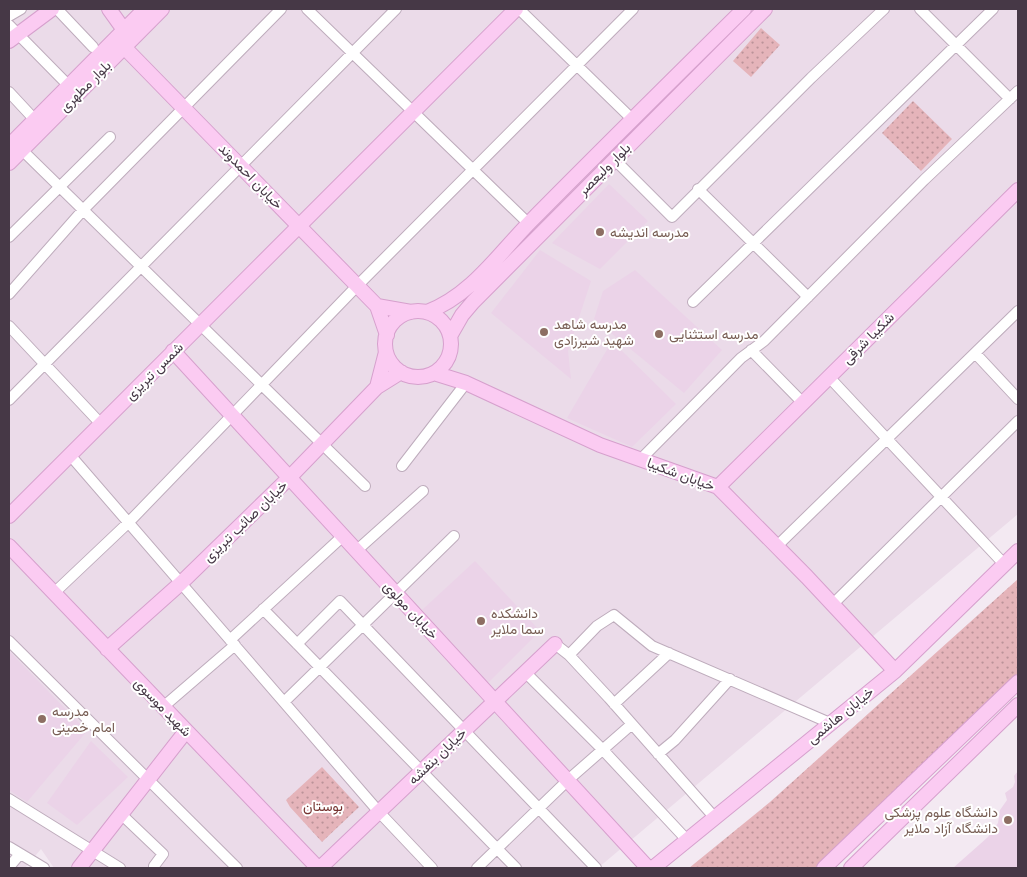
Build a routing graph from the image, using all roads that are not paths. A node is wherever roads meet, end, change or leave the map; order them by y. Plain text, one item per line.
1 (21, 9) edge
2 (52, 9) edge
3 (57, 9) edge
4 (109, 9) edge
5 (145, 9) edge
6 (162, 9) edge
7 (281, 9) edge
8 (307, 9) edge
9 (396, 9) edge
10 (518, 9) edge
11 (633, 9) edge
12 (744, 9) edge
13 (765, 9) edge
14 (884, 9) edge
15 (920, 9) edge
16 (993, 9) edge
17 (9, 16) edge
18 (124, 30) junction
19 (12, 34) edge
20 (956, 44) junction
21 (93, 47) dead end
22 (124, 47) junction
23 (352, 53) junction
24 (577, 66) junction
25 (69, 86) junction
26 (1018, 91) edge
27 (9, 92) edge
28 (1010, 99) junction
29 (184, 108) junction
30 (413, 112) junction
31 (35, 120) junction
32 (633, 120) junction
33 (110, 137) dead end
34 (15, 148) edge
35 (614, 159) junction
36 (9, 163) edge
37 (240, 166) junction
38 (473, 170) junction
39 (60, 187) junction
40 (698, 189) junction
41 (1018, 190) edge
42 (83, 210) junction
43 (529, 224) junction
44 (299, 225) junction
45 (9, 237) edge
46 (754, 242) junction
47 (141, 266) junction
48 (357, 286) junction
49 (9, 294) edge
50 (808, 297) junction
51 (693, 302) dead end
52 (377, 306) junction
53 (1018, 311) edge
54 (410, 312) junction
55 (428, 312) junction
56 (200, 325) junction
57 (9, 326) edge
58 (387, 335) junction
59 (450, 336) junction
60 (751, 350) junction
61 (173, 351) junction
62 (386, 352) junction
63 (975, 353) junction
64 (446, 361) junction
65 (45, 363) junction
66 (401, 372) junction
67 (434, 373) junction
68 (829, 377) junction
69 (466, 383) junction
70 (262, 385) junction
71 (376, 387) junction
72 (1018, 399) edge
73 (9, 400) edge
74 (803, 403) junction
75 (232, 416) junction
76 (1018, 421) edge
77 (101, 424) junction
78 (887, 439) junction
79 (321, 444) junction
80 (70, 454) junction
81 (640, 460) junction
82 (402, 466) dead end
83 (289, 478) junction
84 (365, 486) dead end
85 (718, 487) junction
86 (423, 491) dead end
87 (941, 497) junction
88 (9, 516) edge
89 (129, 522) junction
90 (343, 536) junction
91 (454, 536) dead end
92 (9, 546) edge
93 (777, 546) junction
94 (356, 551) junction
95 (1018, 551) edge
96 (1004, 564) junction
97 (181, 583) junction
98 (54, 593) junction
99 (395, 593) junction
100 (833, 604) junction
101 (263, 609) junction
102 (363, 624) junction
103 (9, 641) edge
104 (233, 643) junction
105 (297, 644) junction
106 (555, 644) joint
107 (107, 649) junction
108 (669, 653) junction
109 (569, 655) junction
110 (320, 666) junction
111 (895, 670) junction
112 (525, 672) junction
113 (730, 678) junction
114 (1018, 682) edge
115 (495, 701) junction
116 (284, 702) junction
117 (614, 704) junction
118 (1018, 706) edge
119 (163, 707) junction
120 (830, 723) junction
121 (632, 724) junction
122 (464, 730) junction
123 (186, 731) junction
124 (603, 750) junction
125 (658, 754) junction
126 (421, 771) junction
127 (149, 779) junction
128 (568, 780) junction
129 (9, 799) edge
130 (540, 809) junction
131 (379, 812) junction
132 (121, 814) junction
133 (715, 818) junction
134 (687, 840) junction
135 (9, 847) edge
136 (497, 849) junction
137 (92, 851) junction
138 (20, 854) junction
139 (154, 866) dead end
140 (9, 867) edge
141 (44, 868) edge
142 (79, 868) edge
143 (120, 868) edge
144 (237, 868) edge
145 (319, 868) edge
146 (432, 868) edge
147 (477, 868) edge
148 (516, 868) edge
149 (596, 868) edge
150 (648, 868) edge
151 (653, 868) edge
152 (824, 868) edge
153 (851, 868) edge

1 - 17 street
2 - 19 main road
3 - 21 street
4 - 18 main road
5 - 18 main road, بلوار مطهری
6 - 22 main road, بلوار مطهری
7 - 29 street
8 - 23 street
9 - 23 street
10 - 24 street
10 - 30 main road, شمس تبریزی
11 - 24 street
12 - 32 main road, بلوار ولیعصر
13 - 35 main road, بلوار ولیعصر
14 - 40 street
15 - 20 street
16 - 20 street
18 - 22 main road
18 - 25 main road, بلوار مطهری
19 - 25 street
20 - 28 street
20 - 46 street
22 - 29 main road, خیابان احمدوند
22 - 34 main road, بلوار مطهری
23 - 30 street
23 - 37 street
24 - 32 street
24 - 38 street
25 - 31 main road, بلوار مطهری
26 - 28 street
27 - 31 street
28 - 50 street
29 - 37 main road, خیابان احمدوند
29 - 42 street
30 - 38 street
30 - 44 main road, شمس تبریزی
31 - 34 main road, بلوار مطهری
32 - 43 main road, بلوار ولیعصر
33 - 39 street
34 - 36 main road, بلوار مطهری
34 - 39 street
35 - 40 street
35 - 59 main road, بلوار ولیعصر
37 - 44 main road, خیابان احمدوند
37 - 47 street
38 - 43 street
38 - 48 street
39 - 42 street
39 - 45 street
40 - 46 street
41 - 68 main road, شکیبا شرقی
42 - 47 street
42 - 49 street
43 - 55 main road, بلوار ولیعصر
44 - 48 main road, خیابان احمدوند
44 - 56 main road, شمس تبریزی
46 - 50 street
46 - 51 street
47 - 56 street
47 - 65 street
48 - 52 main road, خیابان احمدوند
48 - 70 street
50 - 60 street
52 - 54 main road
52 - 58 main road
53 - 63 street
54 - 55 main road
54 - 58 main road
55 - 59 main road
56 - 61 main road, شمس تبریزی
56 - 70 street
57 - 65 street
58 - 62 main road
59 - 64 main road
60 - 74 street
60 - 81 street
61 - 75 main road, خیابان مولوی
61 - 77 main road, شمس تبریزی
62 - 66 main road
62 - 71 main road
63 - 72 street
63 - 78 street
64 - 67 main road
64 - 69 main road
65 - 73 street
65 - 77 street
66 - 67 main road
66 - 71 main road
67 - 69 main road, خیابان شکیبا
68 - 74 main road, شکیبا شرقی
68 - 78 street
69 - 81 main road, خیابان شکیبا
69 - 82 street
70 - 75 street
70 - 79 street
71 - 79 main road, خیابان صائب تبریزی
74 - 85 main road, شکیبا شرقی
75 - 83 main road, خیابان مولوی
75 - 89 street
76 - 87 street
77 - 80 main road, شمس تبریزی
78 - 87 street
78 - 93 street
79 - 83 main road, خیابان صائب تبریزی
79 - 84 street
80 - 88 main road, شمس تبریزی
80 - 89 street
81 - 85 main road, خیابان شکیبا
83 - 90 main road, خیابان مولوی
83 - 97 main road, خیابان صائب تبریزی
85 - 93 main road, خیابان شکیبا
86 - 94 street
87 - 96 street
87 - 100 street
89 - 97 street
89 - 98 street
90 - 94 main road, خیابان مولوی
90 - 101 street
91 - 99 street
92 - 98 main road, شهید موسوی
93 - 100 main road, خیابان شکیبا
94 - 99 main road, خیابان مولوی
95 - 96 main road, خیابان هاشمی
96 - 111 main road, خیابان هاشمی
97 - 104 street
97 - 107 main road, خیابان صائب تبریزی
98 - 107 main road, شهید موسوی
99 - 102 street
99 - 115 main road, خیابان مولوی
100 - 111 main road, خیابان شکیبا
101 - 104 street
101 - 105 street
102 - 105 street
102 - 110 street
102 - 122 street
103 - 127 street
104 - 116 street
104 - 119 street
105 - 110 street
106 - 109 street
106 - 112 main road, خیابان بنفشه
107 - 119 main road, شهید موسوی
108 - 109 street
108 - 113 street
108 - 117 street
109 - 117 street
110 - 116 street
110 - 126 street
111 - 120 main road, خیابان هاشمی
112 - 115 main road, خیابان بنفشه
112 - 124 street
113 - 120 street
113 - 125 street
114 - 152 main road
115 - 122 main road, خیابان بنفشه
115 - 128 main road, خیابان مولوی
116 - 131 street
117 - 121 street
118 - 153 main road
119 - 123 main road, شهید موسوی
120 - 133 main road, خیابان هاشمی
121 - 124 street
121 - 125 street
122 - 126 main road, خیابان بنفشه
122 - 130 street
123 - 127 main road
123 - 145 main road, شهید موسوی
124 - 128 street
124 - 134 street
125 - 133 street
126 - 131 main road, خیابان بنفشه
126 - 136 street
127 - 132 main road
127 - 144 street
128 - 130 street
128 - 150 main road, خیابان مولوی
129 - 137 street
130 - 136 street
130 - 149 street
131 - 145 main road, خیابان بنفشه
131 - 146 street
132 - 137 main road
132 - 139 street
133 - 134 main road, خیابان هاشمی
134 - 151 main road, خیابان هاشمی
135 - 138 street
136 - 147 street
136 - 148 street
137 - 142 main road
137 - 143 street
138 - 140 street
138 - 141 street

